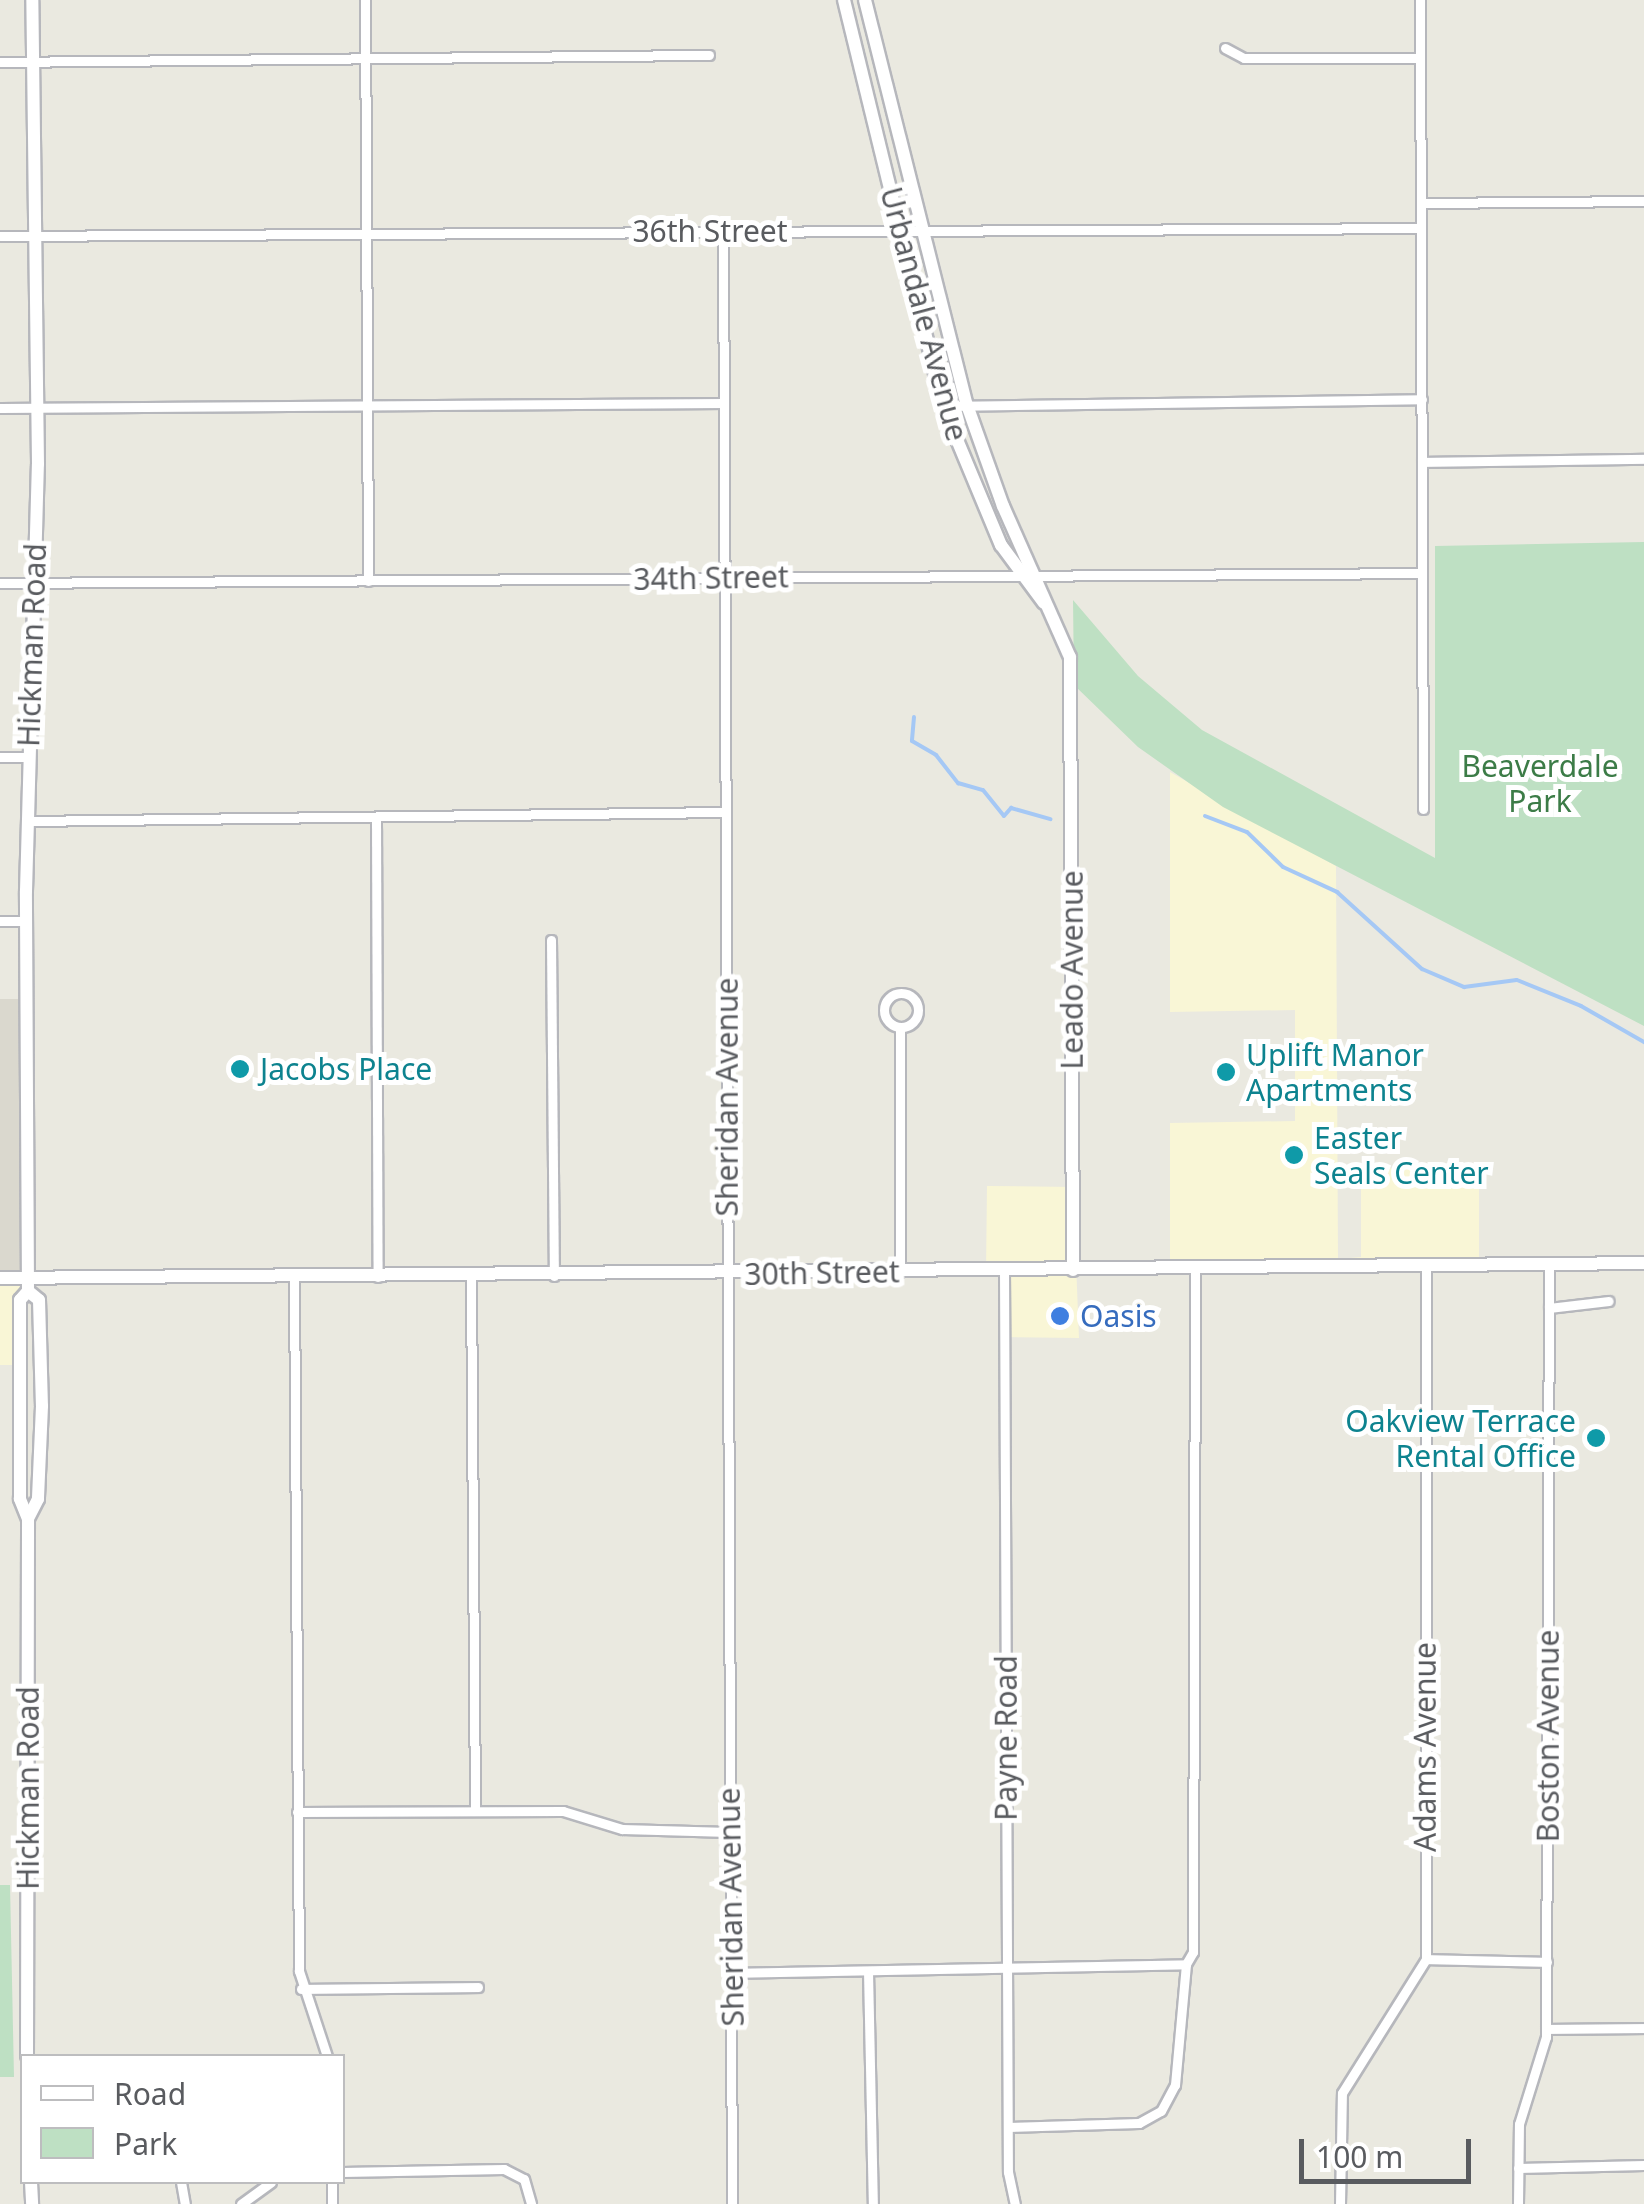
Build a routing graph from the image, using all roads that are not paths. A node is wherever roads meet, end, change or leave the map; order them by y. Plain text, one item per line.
1 (32, 0) edge
2 (365, 0) edge
3 (844, 0) edge
4 (865, 0) edge
5 (1420, 0) edge
6 (1225, 48) dead end
7 (709, 56) dead end
8 (365, 58) junction
9 (1420, 58) junction
10 (0, 62) edge
11 (32, 62) junction
12 (1644, 201) edge
13 (1420, 203) junction
14 (1421, 228) junction
15 (723, 230) junction
16 (366, 232) junction
17 (900, 232) junction
18 (923, 232) junction
19 (34, 235) junction
20 (0, 236) edge
21 (1422, 399) junction
22 (724, 403) junction
23 (367, 405) junction
24 (967, 405) junction
25 (943, 406) junction
26 (37, 407) junction
27 (0, 408) edge
28 (1644, 459) edge
29 (1422, 462) junction
30 (1422, 574) junction
31 (1018, 575) junction
32 (1035, 575) junction
33 (725, 578) junction
34 (368, 581) junction
35 (0, 583) edge
36 (33, 583) junction
37 (1049, 608) junction
38 (1070, 670) joint
39 (29, 756) junction
40 (0, 757) edge
41 (1424, 809) dead end
42 (726, 812) junction
43 (376, 818) junction
44 (28, 821) junction
45 (0, 921) edge
46 (26, 921) junction
47 (552, 940) dead end
48 (900, 1027) dead end
49 (1644, 1263) edge
50 (1549, 1264) junction
51 (1426, 1266) junction
52 (1195, 1268) junction
53 (1074, 1270) junction
54 (1004, 1271) junction
55 (900, 1272) junction
56 (728, 1274) junction
57 (554, 1276) junction
58 (471, 1277) junction
59 (0, 1278) edge
60 (294, 1278) junction
61 (378, 1278) junction
62 (28, 1284) junction
63 (1609, 1301) dead end
64 (1549, 1308) junction
65 (28, 1519) junction
66 (474, 1811) junction
67 (298, 1812) junction
68 (730, 1832) junction
69 (1426, 1959) junction
70 (1547, 1962) junction
71 (1186, 1964) junction
72 (1008, 1970) junction
73 (868, 1971) junction
74 (731, 1973) junction
75 (478, 1987) dead end
76 (301, 1989) junction
77 (1644, 2028) edge
78 (1546, 2029) junction
79 (27, 2054) edge
80 (326, 2054) edge
81 (1008, 2127) junction
82 (1644, 2165) edge
83 (1518, 2168) junction
84 (345, 2172) edge
85 (268, 2184) edge
86 (241, 2204) edge
87 (531, 2204) edge
88 (732, 2204) edge
89 (873, 2204) edge
90 (1015, 2204) edge
91 (1340, 2204) edge
92 (1518, 2204) edge

1 - 11 street, Hickman Road
2 - 8 street
3 - 17 street, Urbandale Avenue
4 - 18 street, Urbandale Avenue
5 - 9 street
6 - 9 street
7 - 8 street
8 - 11 street
8 - 16 street
9 - 13 street
10 - 11 street
11 - 19 street, Hickman Road
12 - 13 street
13 - 14 street
14 - 18 street, 36th Street
14 - 21 street
15 - 16 street, 36th Street
15 - 17 street, 36th Street
15 - 22 street, Sheridan Avenue
16 - 19 street, 36th Street
16 - 23 street
17 - 18 street, 36th Street
17 - 25 street, Urbandale Avenue
18 - 24 street, Urbandale Avenue
19 - 20 street, 36th Street
19 - 26 street, Hickman Road
21 - 24 street
21 - 29 street
22 - 23 street
22 - 33 street, Sheridan Avenue
23 - 26 street
23 - 34 street
24 - 25 street
24 - 32 street, Urbandale Avenue
25 - 31 street, Urbandale Avenue
26 - 27 street
26 - 36 street, Hickman Road
28 - 29 street
29 - 30 street
30 - 32 street, 34th Street
30 - 41 street
31 - 32 street, 34th Street
31 - 33 street, 34th Street
31 - 37 street, Urbandale Avenue
32 - 37 street, Urbandale Avenue
33 - 34 street, 34th Street
33 - 42 street, Sheridan Avenue
34 - 36 street, 34th Street
35 - 36 street, 34th Street
36 - 39 street, Hickman Road
37 - 38 street, Urbandale Avenue
38 - 53 street, Leado Avenue
39 - 40 street
39 - 44 street, Hickman Road
42 - 43 street
42 - 56 street, Sheridan Avenue
43 - 44 street
43 - 61 street
44 - 46 street, Hickman Road
45 - 46 street
46 - 62 street, Hickman Road
47 - 57 street
48 - 55 street
49 - 50 street, 30th Street
50 - 51 street, 30th Street
50 - 64 street, Boston Avenue
51 - 52 street, 30th Street
51 - 69 street, Adams Avenue
52 - 53 street, 30th Street
52 - 71 street
53 - 54 street, 30th Street
54 - 55 street, 30th Street
54 - 72 street, Payne Road
55 - 56 street, 30th Street
56 - 57 street, 30th Street
56 - 68 street, Sheridan Avenue
57 - 58 street, 30th Street
58 - 61 street, 30th Street
58 - 66 street
59 - 62 street, 30th Street
60 - 61 street, 30th Street
60 - 62 street, 30th Street
60 - 67 street
62 - 65 street, Hickman Road
62 - 65 street, Hickman Road
63 - 64 street
64 - 70 street, Boston Avenue
65 - 79 street, Hickman Road
66 - 67 street
66 - 68 street
67 - 76 street
68 - 74 street, Sheridan Avenue
69 - 70 street
69 - 91 street
70 - 78 street, Boston Avenue
71 - 72 street
71 - 81 street
72 - 73 street
72 - 81 street, Payne Road
73 - 74 street
73 - 89 street
74 - 88 street, Sheridan Avenue
75 - 76 street
76 - 80 street
77 - 78 street
78 - 83 street, Boston Avenue
81 - 90 street, Payne Road
82 - 83 street
83 - 92 street, Boston Avenue
84 - 87 street
85 - 86 street

